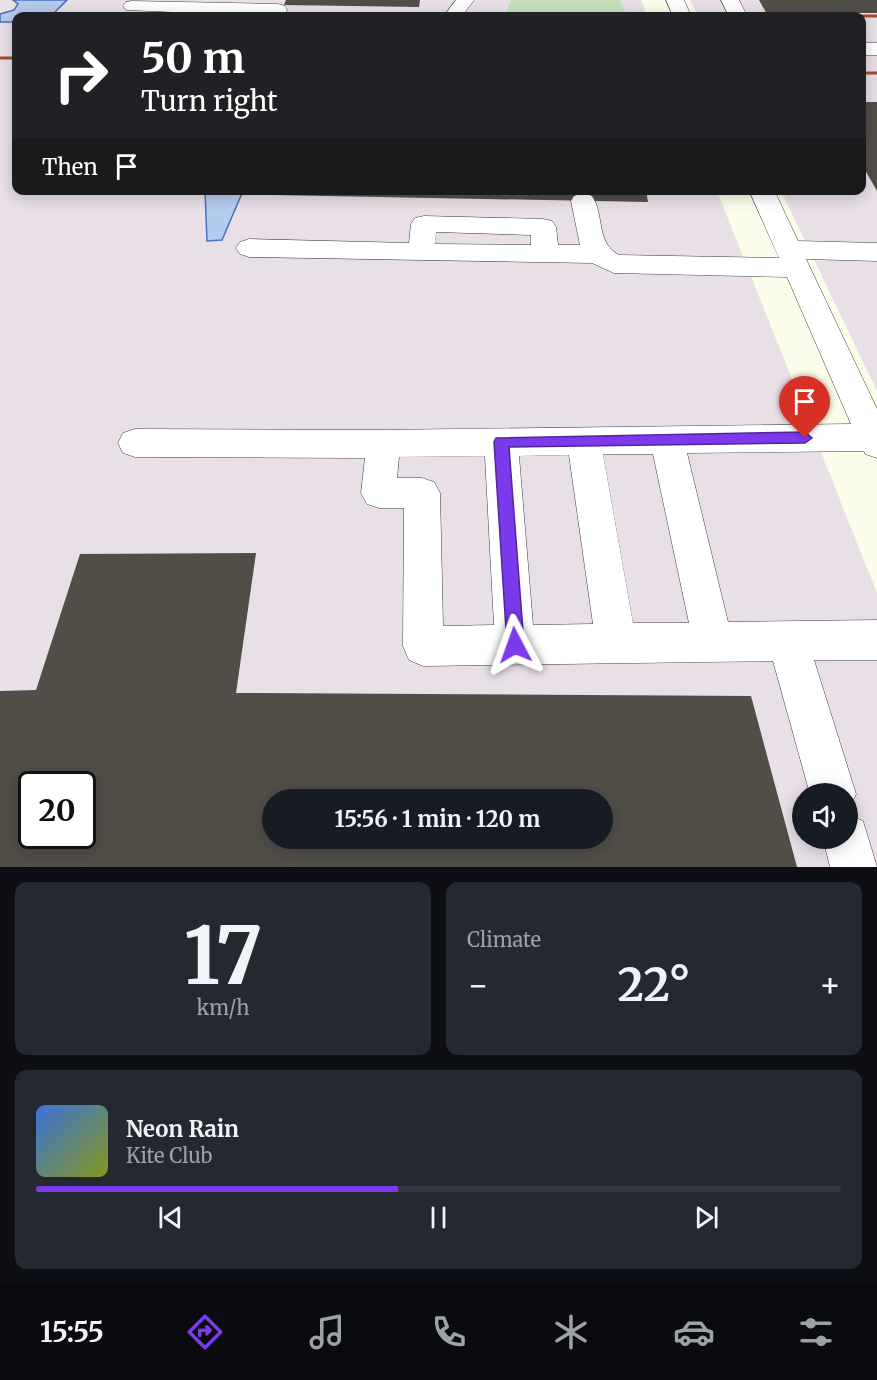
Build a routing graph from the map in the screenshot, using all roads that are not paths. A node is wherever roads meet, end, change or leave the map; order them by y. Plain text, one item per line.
1 (132, 6) dead end
2 (277, 12) edge
3 (763, 195) edge
4 (583, 201) dead end
5 (249, 249) dead end
6 (877, 252) edge
7 (596, 254) junction
8 (793, 259) junction
9 (863, 383) edge
10 (666, 440) junction
11 (875, 440) edge
12 (584, 441) junction
13 (501, 442) junction
14 (135, 443) dead end
15 (383, 444) junction
16 (877, 640) edge
17 (788, 641) junction
18 (713, 642) junction
19 (616, 643) junction
20 (515, 645) junction
21 (830, 783) edge
22 (849, 849) edge
23 (854, 867) edge

1 - 2 street
3 - 8 street
4 - 7 street
5 - 7 street
6 - 8 street
7 - 8 street
8 - 9 street
9 - 11 street
10 - 11 street
10 - 12 street
10 - 18 street
12 - 13 street
12 - 19 street
13 - 15 street
13 - 20 street
14 - 15 street
15 - 20 street
16 - 17 street
17 - 18 street
17 - 21 street
18 - 19 street
19 - 20 street
22 - 23 street

